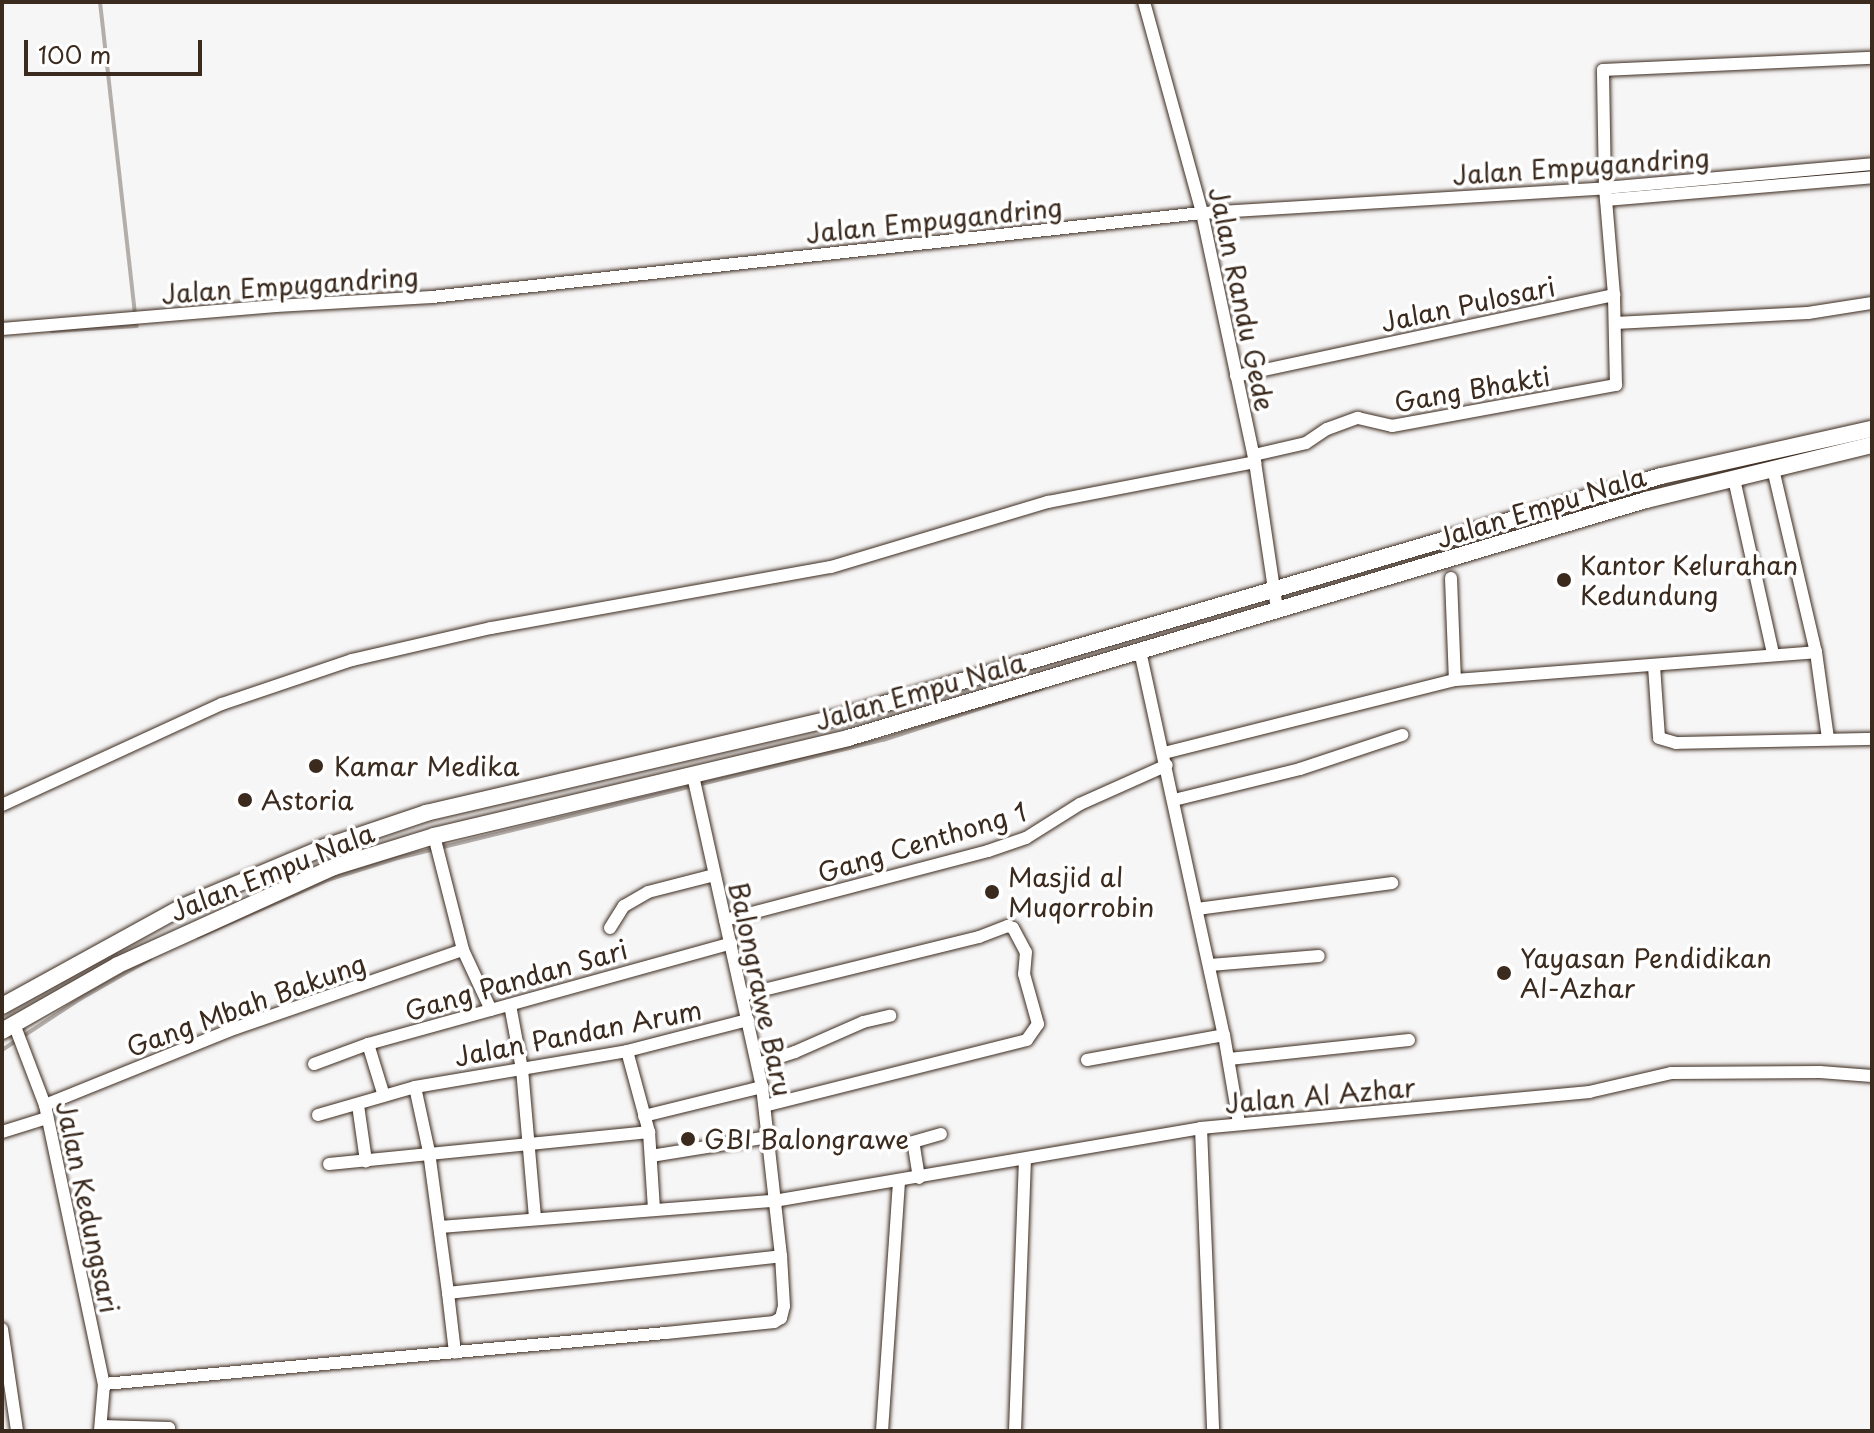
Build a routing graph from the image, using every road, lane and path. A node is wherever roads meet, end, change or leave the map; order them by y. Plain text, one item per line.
1 (1144, 2) edge
2 (1872, 58) edge
3 (1872, 164) edge
4 (1824, 176) junction
5 (1872, 177) edge
6 (1605, 195) junction
7 (1203, 219) junction
8 (1614, 295) junction
9 (1872, 303) edge
10 (1615, 323) junction
11 (2, 329) edge
12 (1236, 376) junction
13 (1872, 429) edge
14 (1872, 445) edge
15 (1254, 458) junction
16 (1671, 474) junction
17 (1775, 475) junction
18 (1641, 482) junction
19 (1737, 487) junction
20 (1676, 492) junction
21 (1646, 500) junction
22 (1451, 578) dead end
23 (1274, 588) junction
24 (1277, 610) junction
25 (1816, 652) junction
26 (1773, 653) junction
27 (1141, 657) junction
28 (1654, 666) junction
29 (1455, 680) junction
30 (1402, 735) dead end
31 (1828, 739) junction
32 (1872, 739) edge
33 (1166, 759) junction
34 (695, 782) junction
35 (1174, 800) junction
36 (2, 805) edge
37 (436, 843) junction
38 (714, 875) junction
39 (1392, 883) dead end
40 (1197, 909) junction
41 (725, 920) junction
42 (610, 928) dead end
43 (731, 943) junction
44 (463, 950) junction
45 (1319, 956) dead end
46 (1210, 965) junction
47 (59, 972) junction
48 (71, 989) junction
49 (743, 995) junction
50 (510, 1005) junction
51 (2, 1006) edge
52 (491, 1010) junction
53 (890, 1016) dead end
54 (748, 1020) junction
55 (14, 1033) edge
56 (1224, 1035) junction
57 (1409, 1040) dead end
58 (368, 1044) junction
59 (627, 1051) junction
60 (1229, 1059) junction
61 (1087, 1060) dead end
62 (314, 1064) dead end
63 (758, 1064) junction
64 (522, 1069) junction
65 (1872, 1076) edge
66 (415, 1087) junction
67 (762, 1087) junction
68 (384, 1096) junction
69 (358, 1105) junction
70 (765, 1106) junction
71 (46, 1112) junction
72 (318, 1115) dead end
73 (644, 1116) junction
74 (1239, 1123) junction
75 (1201, 1128) junction
76 (2, 1132) edge
77 (649, 1132) junction
78 (941, 1134) dead end
79 (768, 1137) junction
80 (530, 1142) junction
81 (429, 1152) junction
82 (651, 1156) junction
83 (1025, 1159) junction
84 (366, 1161) junction
85 (329, 1164) dead end
86 (919, 1178) junction
87 (899, 1181) junction
88 (774, 1201) junction
89 (654, 1209) junction
90 (535, 1217) junction
91 (440, 1227) junction
92 (781, 1256) junction
93 (448, 1293) junction
94 (2, 1329) edge
95 (455, 1353) junction
96 (104, 1384) junction
97 (101, 1428) edge
98 (168, 1430) edge
99 (17, 1431) edge
100 (882, 1431) edge
101 (1015, 1431) edge
102 (1213, 1431) edge

1 - 7 street, Jalan Randu Gede
2 - 6 street
3 - 4 street, Jalan Empugandring
4 - 5 street
4 - 6 street, Jalan Empugandring
6 - 7 street, Jalan Empugandring
6 - 8 street
7 - 11 street, Jalan Empugandring
7 - 12 street, Jalan Randu Gede
8 - 10 street, Gang Bhakti
8 - 12 street, Jalan Pulosari
9 - 10 street
10 - 15 street, Gang Bhakti
12 - 15 street, Jalan Randu Gede
13 - 16 main road, Jalan Empu Nala
14 - 17 main road, Jalan Empu Nala
15 - 23 street, Jalan Randu Gede
15 - 36 street
16 - 18 main road, Jalan Empu Nala
16 - 20 main road
17 - 19 main road, Jalan Empu Nala
17 - 25 street
18 - 21 main road
18 - 23 main road, Jalan Empu Nala
19 - 20 main road, Jalan Empu Nala
19 - 26 street
20 - 21 main road, Jalan Empu Nala
21 - 24 main road, Jalan Empu Nala
22 - 29 street
23 - 24 street, Jalan Randu Gede
23 - 47 main road, Jalan Empu Nala
24 - 27 main road, Jalan Empu Nala
25 - 26 street, Gang Centhong 1
25 - 31 street
26 - 28 street, Gang Centhong 1
27 - 33 street
27 - 34 main road, Jalan Empu Nala
28 - 29 street, Gang Centhong 1
28 - 31 street
29 - 33 street, Gang Centhong 1
30 - 35 street
31 - 32 street
33 - 35 street
33 - 41 street, Gang Centhong 1
34 - 37 main road, Jalan Empu Nala
34 - 38 street, Balongrawe Baru
35 - 40 street
37 - 44 street
37 - 48 main road, Jalan Empu Nala
38 - 41 street, Balongrawe Baru
38 - 42 street
39 - 40 street
40 - 46 street
41 - 43 street, Balongrawe Baru
43 - 49 street, Balongrawe Baru
43 - 50 street, Gang Pandan Sari
44 - 52 street
44 - 71 street, Gang Mbah Bakung
45 - 46 street
46 - 56 street
47 - 48 main road
47 - 51 main road, Jalan Empu Nala
48 - 55 main road, Jalan Empu Nala
49 - 54 street, Balongrawe Baru
49 - 70 street
50 - 52 street, Gang Pandan Sari
50 - 64 street
52 - 58 street, Gang Pandan Sari
53 - 63 street
54 - 59 street, Jalan Pandan Arum
54 - 63 street, Balongrawe Baru
55 - 71 street, Jalan Kedungsari
56 - 60 street
56 - 61 street
57 - 60 street
58 - 62 street, Gang Pandan Sari
58 - 68 street
59 - 64 street, Jalan Pandan Arum
59 - 73 street
60 - 74 street
63 - 67 street, Balongrawe Baru
64 - 66 street, Jalan Pandan Arum
64 - 80 street
65 - 74 street, Jalan Al Azhar
66 - 68 street, Jalan Pandan Arum
66 - 81 street
67 - 70 street, Balongrawe Baru
67 - 73 street
68 - 69 street, Jalan Pandan Arum
69 - 72 street, Jalan Pandan Arum
69 - 84 street
70 - 79 street, Balongrawe Baru
71 - 76 street, Gang Mbah Bakung
71 - 96 street, Jalan Kedungsari
73 - 77 street
74 - 75 street, Jalan Al Azhar
75 - 83 street, Jalan Al Azhar
75 - 102 street
77 - 80 street
77 - 82 street
78 - 86 street
79 - 82 street
79 - 88 street, Balongrawe Baru
80 - 81 street
80 - 90 street
81 - 84 street
81 - 91 street
82 - 89 street
83 - 86 street, Jalan Al Azhar
83 - 101 street
84 - 85 street
86 - 87 street, Jalan Al Azhar
87 - 88 street, Jalan Al Azhar
87 - 100 street
88 - 89 street, Jalan Al Azhar
88 - 92 street, Balongrawe Baru
89 - 90 street, Jalan Al Azhar
90 - 91 street, Jalan Al Azhar
91 - 93 street
92 - 93 street
92 - 95 street, Balongrawe Baru
93 - 95 street
94 - 99 street
95 - 96 street
96 - 97 street, Jalan Kedungsari
97 - 98 street

